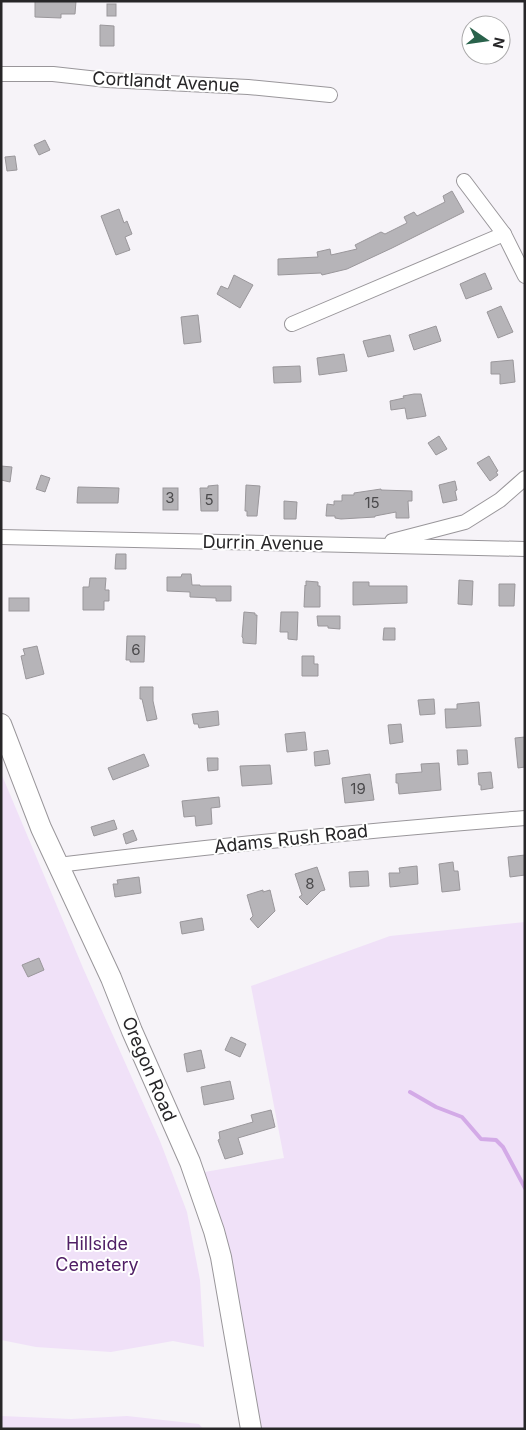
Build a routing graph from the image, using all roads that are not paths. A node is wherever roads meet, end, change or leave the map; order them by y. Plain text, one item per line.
1 (1, 74) edge
2 (330, 95) dead end
3 (464, 181) dead end
4 (504, 234) junction
5 (525, 276) edge
6 (292, 324) dead end
7 (525, 478) edge
8 (1, 537) edge
9 (377, 546) junction
10 (525, 548) edge
11 (1, 724) edge
12 (525, 818) edge
13 (58, 865) junction
14 (251, 1429) edge

1 - 2 street, Cortlandt Avenue
3 - 4 street
4 - 5 street
4 - 6 street
7 - 9 street
8 - 9 street, Durrin Avenue
9 - 10 street, Durrin Avenue
11 - 13 street, Oregon Road
12 - 13 street, Adams Rush Road
13 - 14 street, Oregon Road

